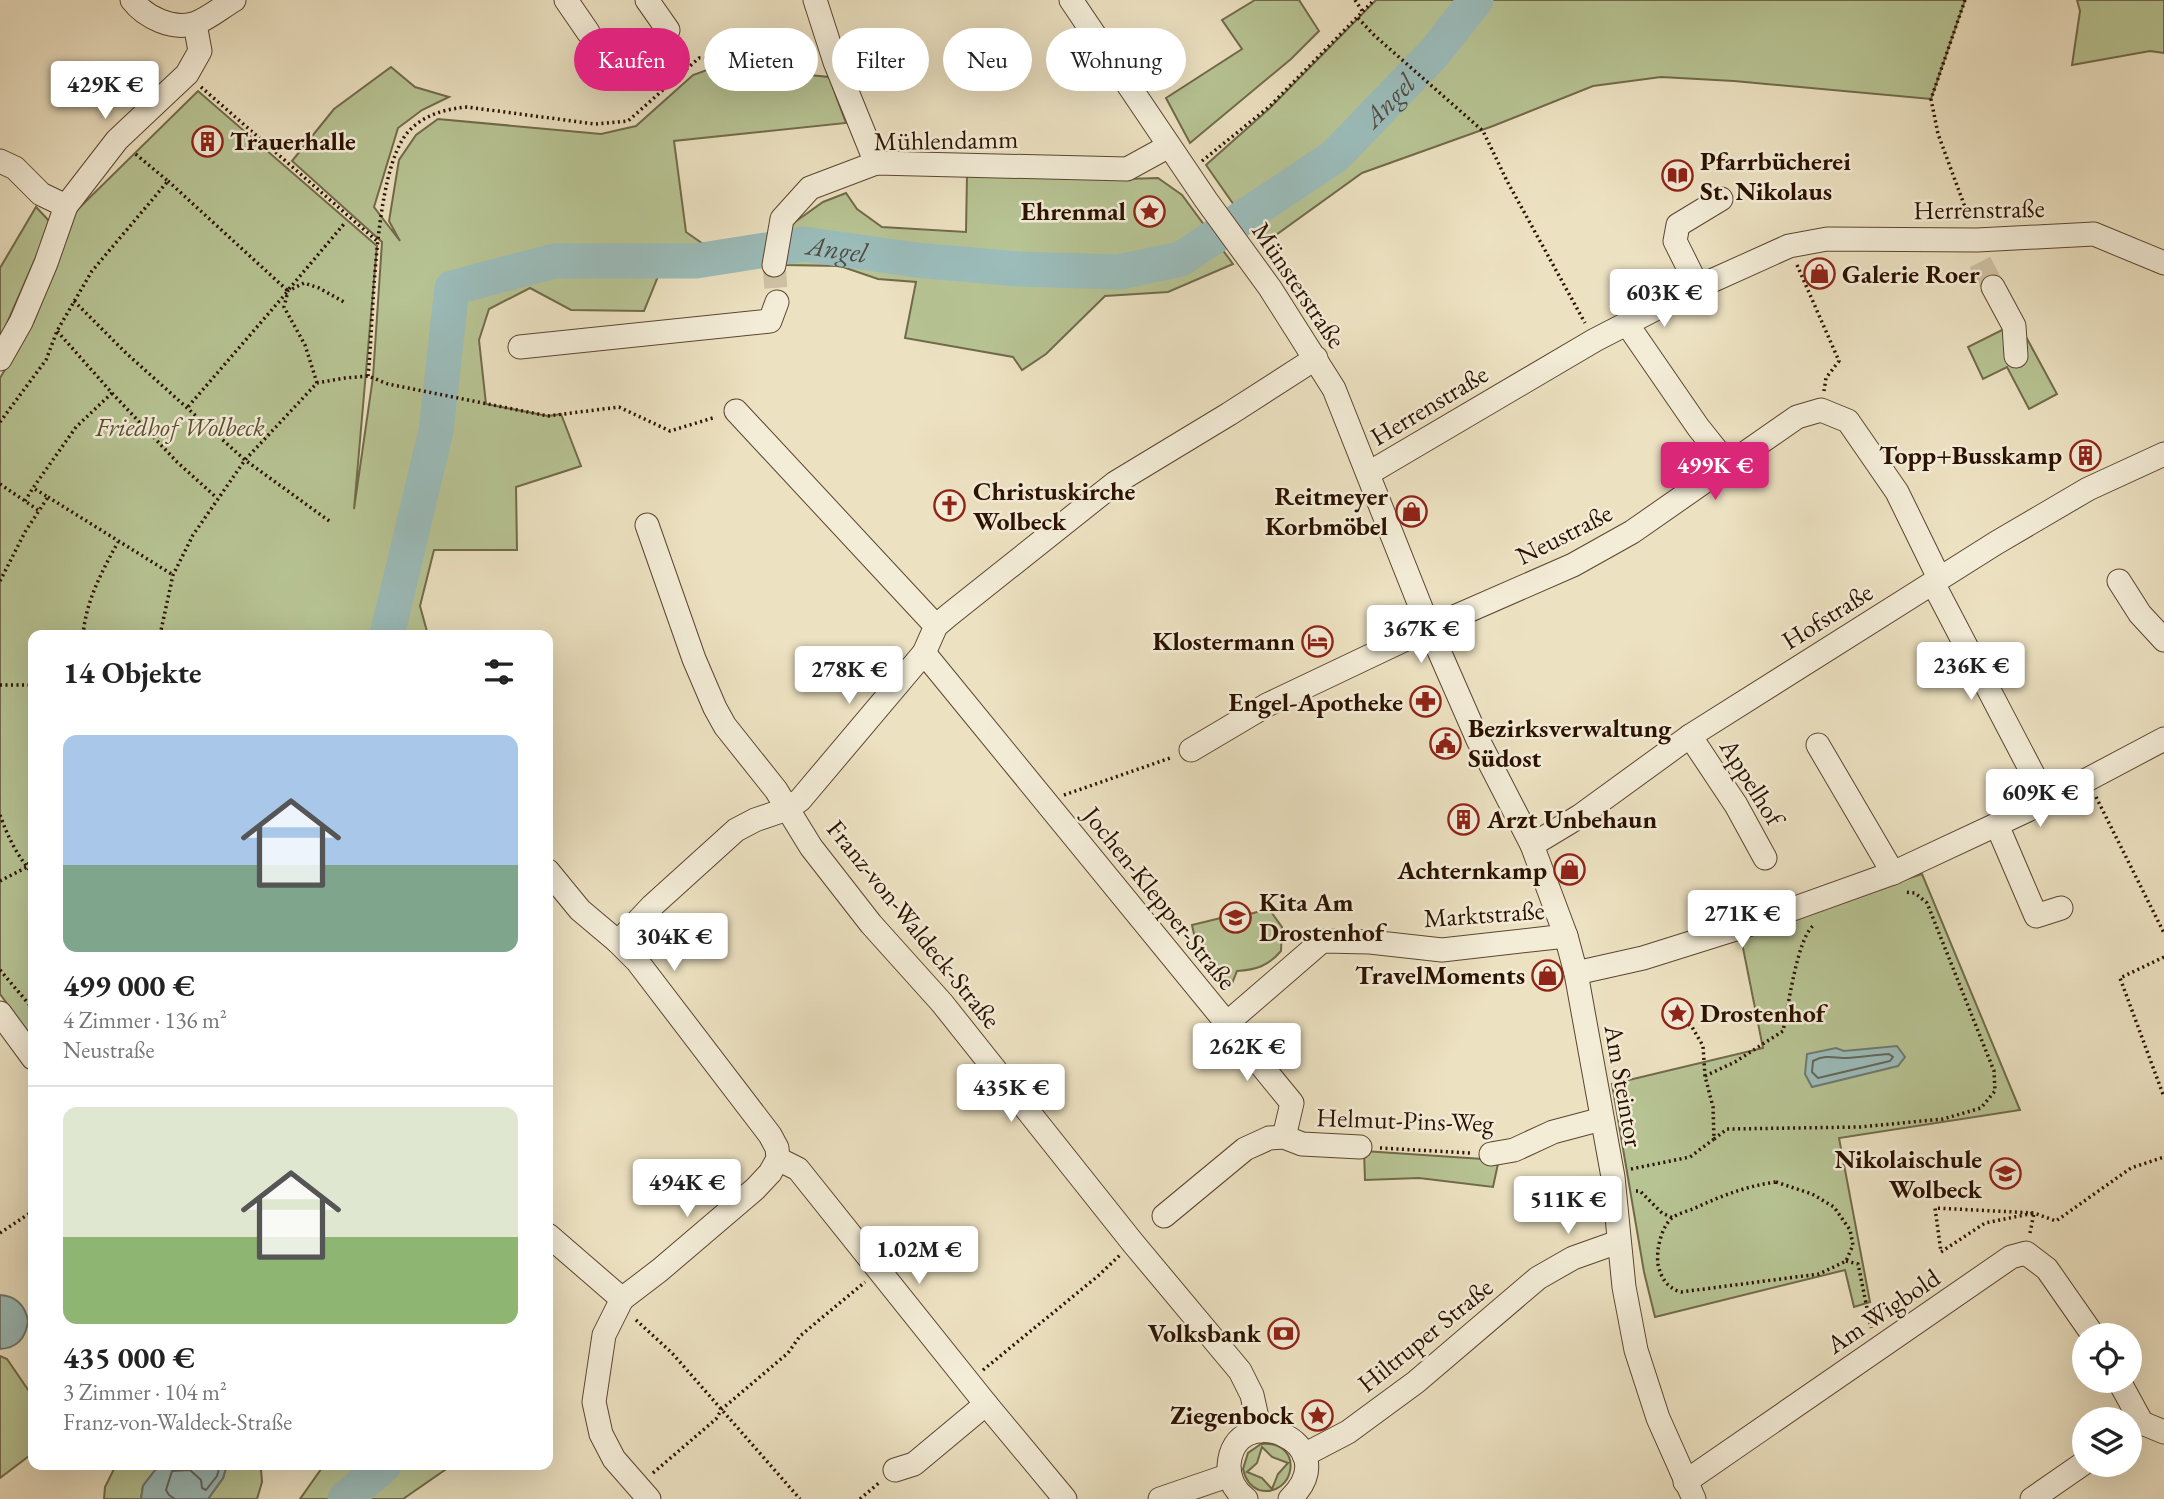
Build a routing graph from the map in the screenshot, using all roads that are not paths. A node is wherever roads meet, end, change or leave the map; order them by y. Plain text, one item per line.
1 (132, 0) edge
2 (234, 0) edge
3 (566, 0) edge
4 (647, 0) edge
5 (815, 0) edge
6 (1071, 0) edge
7 (195, 24) junction
8 (585, 28) edge
9 (667, 28) edge
10 (1169, 146) junction
11 (0, 161) edge
12 (876, 163) junction
13 (1721, 198) dead end
14 (66, 206) junction
15 (2164, 263) edge
16 (774, 265) tunnel mouth
17 (1698, 287) junction
18 (1993, 287) tunnel mouth
19 (777, 302) dead end
20 (1627, 324) junction
21 (520, 346) dead end
22 (2016, 356) dead end
23 (1316, 358) junction
24 (0, 359) edge
25 (736, 411) road end
26 (2164, 454) edge
27 (1729, 466) junction
28 (1369, 473) junction
29 (646, 525) dead end
30 (1936, 580) junction
31 (2119, 581) dead end
32 (936, 626) junction
33 (1429, 628) junction
34 (2164, 640) edge
35 (924, 653) junction
36 (1690, 736) junction
37 (2164, 739) edge
38 (1818, 745) dead end
39 (1191, 750) road end
40 (2047, 801) junction
41 (787, 809) junction
42 (1997, 825) junction
43 (1532, 845) junction
44 (1766, 858) dead end
45 (553, 877) edge
46 (1893, 884) junction
47 (2061, 908) dead end
48 (1566, 936) junction
49 (618, 942) junction
50 (1576, 972) junction
51 (0, 1013) edge
52 (1226, 1024) junction
53 (28, 1051) edge
54 (1602, 1119) junction
55 (1284, 1138) junction
56 (1360, 1147) road end
57 (1491, 1154) road end
58 (778, 1159) junction
59 (1164, 1216) dead end
60 (553, 1240) edge
61 (1618, 1242) junction
62 (620, 1302) junction
63 (2085, 1323) edge
64 (986, 1404) junction
65 (2142, 1428) edge
66 (1260, 1431) junction
67 (2164, 1432) edge
68 (1304, 1455) junction
69 (895, 1470) dead end
70 (2072, 1471) edge
71 (1230, 1475) junction
72 (1690, 1490) edge
73 (644, 1493) edge
74 (1065, 1499) edge
75 (1160, 1499) edge
76 (1246, 1499) edge
77 (1290, 1499) edge
78 (2032, 1499) edge

1 - 7 street
2 - 7 street
3 - 8 street
4 - 9 street
5 - 12 street
6 - 10 street, Münsterstraße
7 - 14 street
10 - 12 street, Mühlendamm
10 - 23 street, Münsterstraße
11 - 14 street
12 - 16 street, Mühlendamm
13 - 17 street
14 - 24 street
15 - 17 street, Herrenstraße
17 - 20 street, Herrenstraße
18 - 22 street
19 - 21 street
20 - 27 street
20 - 28 street, Herrenstraße
23 - 28 street, Münsterstraße
23 - 32 street
25 - 32 street
26 - 30 street, Hofstraße
27 - 30 street, Neustraße
27 - 33 street, Neustraße
28 - 33 street, Münsterstraße
29 - 41 street, Franz-von-Waldeck-Straße
30 - 36 street, Hofstraße
30 - 40 street
31 - 34 street
32 - 35 street
33 - 39 street
33 - 43 street, Münsterstraße
35 - 41 street
35 - 52 street, Jochen-Klepper-Straße
36 - 43 street, Hofstraße
36 - 44 street, Appelhof
37 - 40 street
38 - 46 street
40 - 42 street
41 - 49 street
41 - 66 street, Franz-von-Waldeck-Straße
42 - 46 street
42 - 47 street
43 - 48 street, Am Steintor
45 - 49 street
46 - 50 street
48 - 50 street, Am Steintor
48 - 52 street, Marktstraße
49 - 58 street
50 - 54 street, Am Steintor
51 - 53 street
52 - 55 street, Jochen-Klepper-Straße
54 - 57 street, Helmut-Pins-Weg
54 - 61 street, Am Steintor
55 - 56 street, Helmut-Pins-Weg
55 - 59 street
58 - 62 street
58 - 64 street
60 - 62 street
61 - 68 street, Hiltruper Straße
61 - 72 street, Am Steintor
62 - 73 street
63 - 72 street, Am Wigbold
64 - 69 street
64 - 74 street
65 - 67 street
66 - 68 street
66 - 71 street
68 - 77 street
70 - 78 street
71 - 75 street
71 - 76 street

